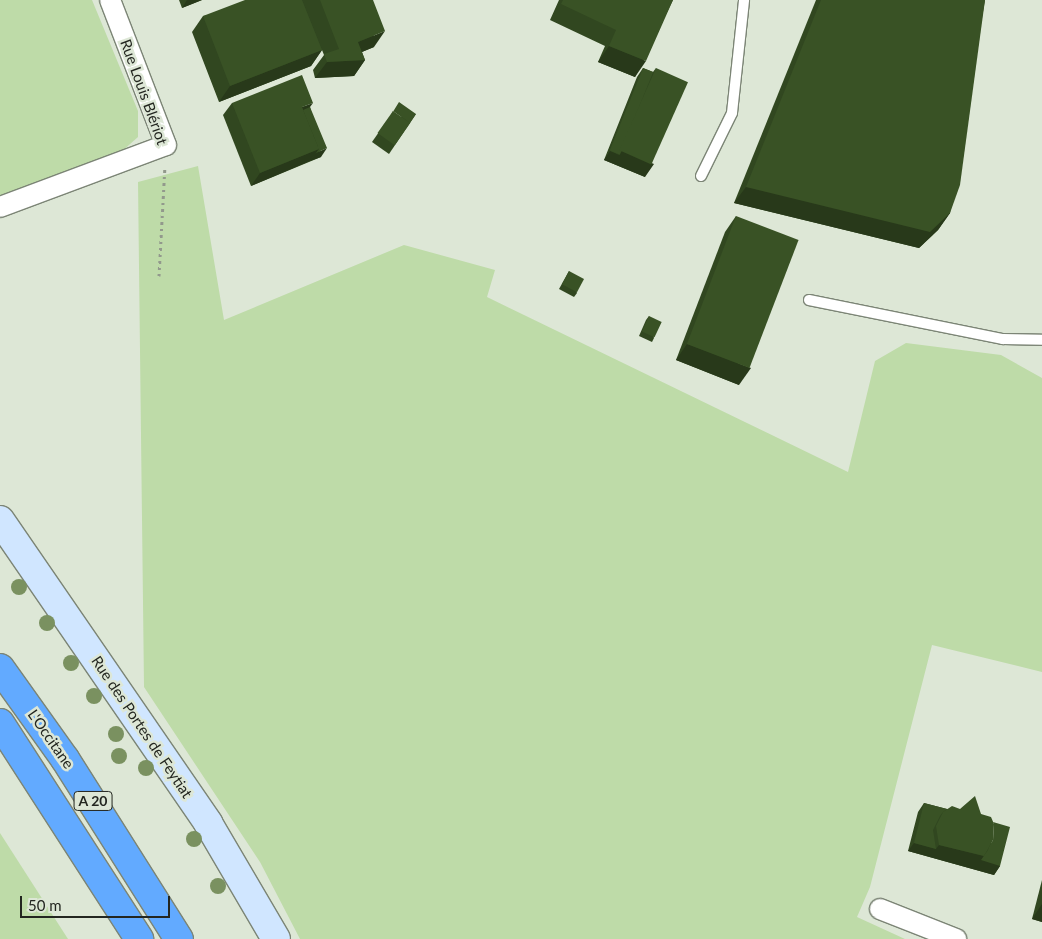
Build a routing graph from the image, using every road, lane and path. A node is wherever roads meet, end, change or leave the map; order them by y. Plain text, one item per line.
1 (110, 0) edge
2 (744, 0) edge
3 (166, 145) junction
4 (701, 176) dead end
5 (0, 208) edge
6 (159, 276) dead end
7 (809, 300) dead end
8 (1042, 340) edge
9 (0, 520) edge
10 (0, 668) edge
11 (0, 723) edge
12 (880, 910) dead end
13 (139, 939) edge
14 (179, 939) edge
15 (276, 939) edge
16 (956, 939) edge

1 - 3 street, Rue Louis Blériot
2 - 4 lane
3 - 5 street
3 - 6 path, Rue Louis Blériot
7 - 8 lane
9 - 15 street, Rue des Portes de Feytiat
10 - 14 highway, L'Occitane / A 20
11 - 13 highway, A 20
12 - 16 street

